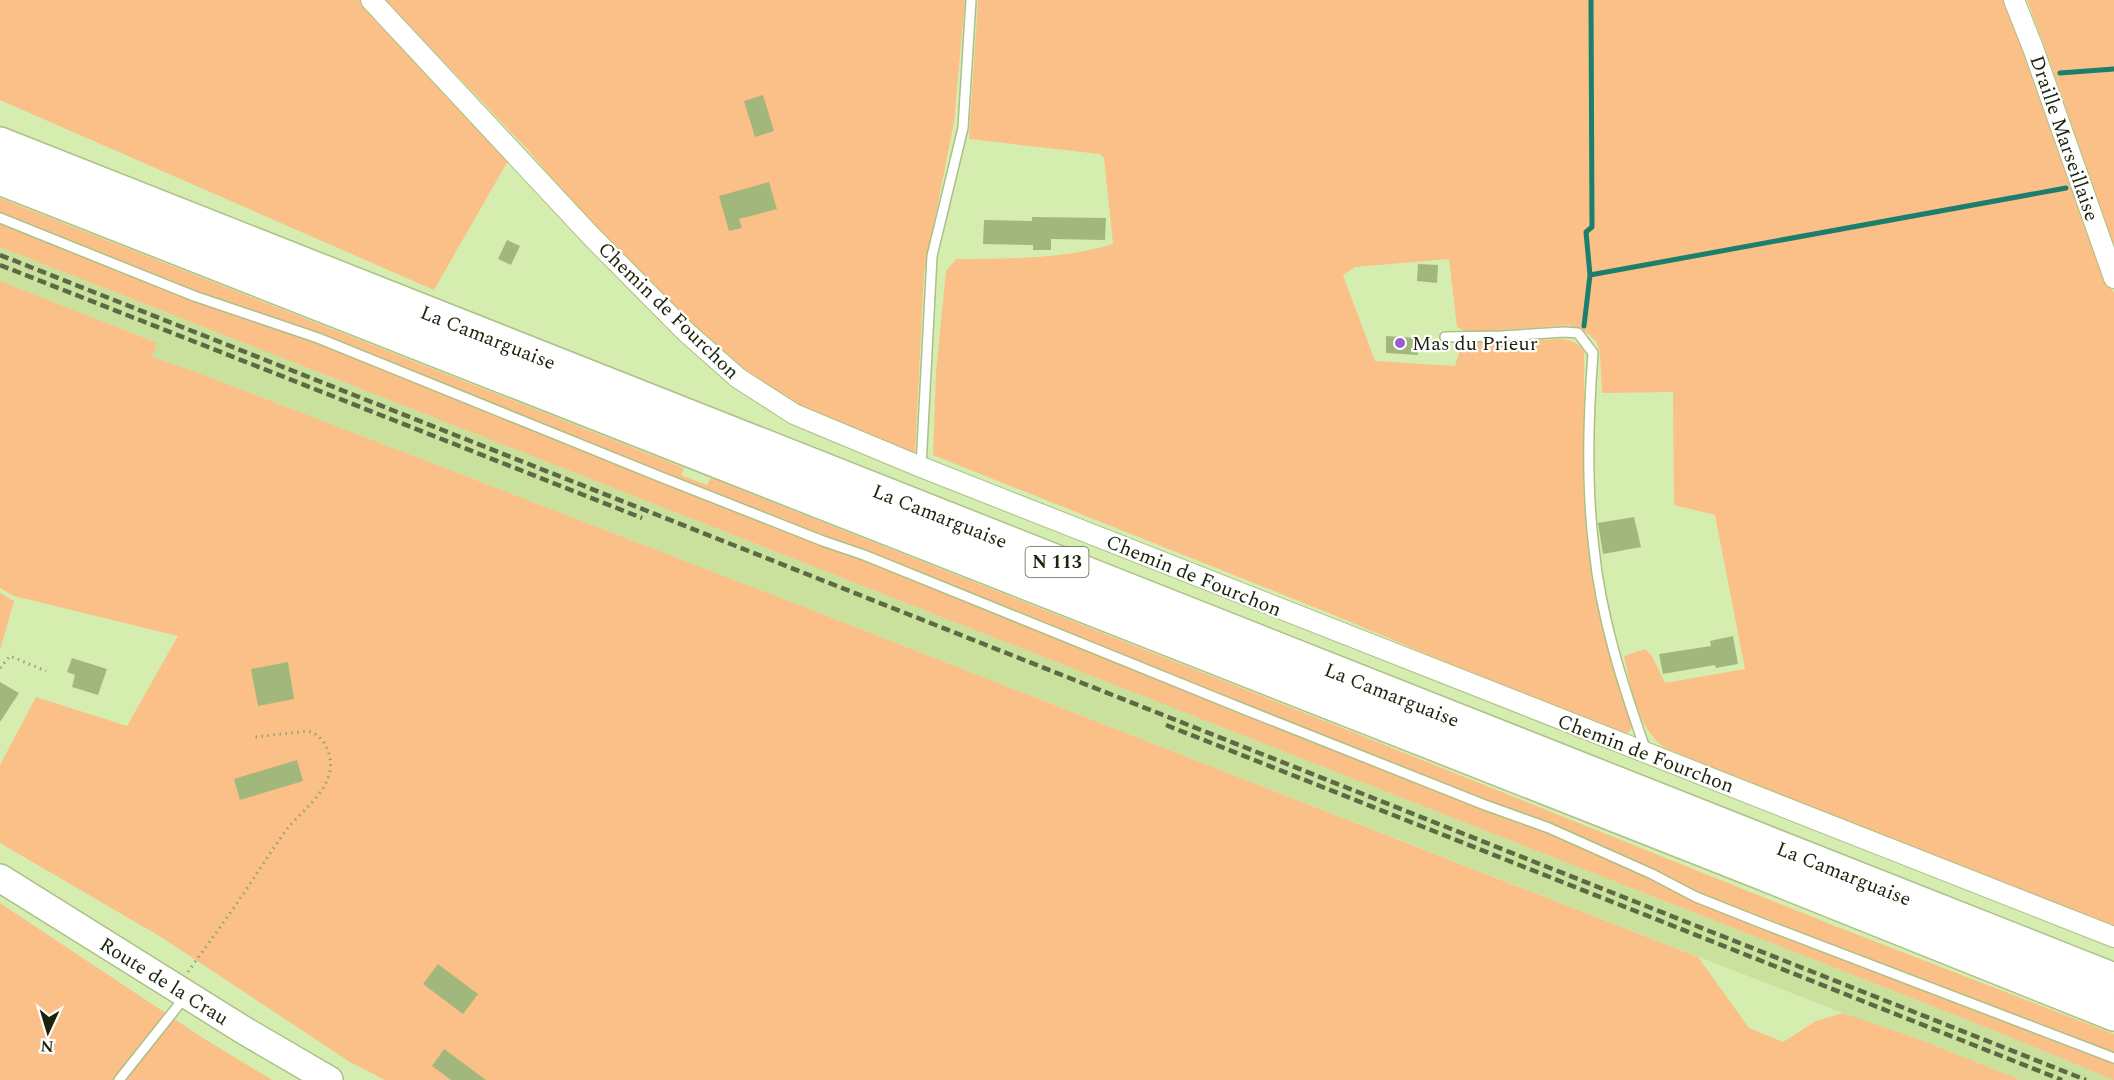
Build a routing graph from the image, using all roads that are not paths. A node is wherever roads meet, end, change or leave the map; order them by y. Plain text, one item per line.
1 (371, 0) edge
2 (971, 0) edge
3 (2014, 0) edge
4 (0, 121) edge
5 (0, 144) edge
6 (0, 178) edge
7 (0, 218) edge
8 (2114, 278) edge
9 (449, 321) junction
10 (1445, 337) dead end
11 (921, 467) junction
12 (1647, 753) junction
13 (0, 878) edge
14 (2114, 937) edge
15 (2114, 980) edge
16 (182, 992) junction
17 (2114, 1014) edge
18 (2114, 1059) edge
19 (119, 1080) edge
20 (329, 1080) edge

1 - 11 street, Chemin de Fourchon
2 - 11 lane
3 - 8 street, Draille Marseillaise
4 - 9 highway
5 - 9 highway, La Camarguaise / N 113
6 - 17 highway, La Camarguaise / N 113
7 - 18 lane
9 - 15 highway, La Camarguaise / N 113
10 - 12 lane
11 - 12 street, Chemin de Fourchon
12 - 14 street, Chemin de Fourchon
13 - 16 main road, Route de la Crau
16 - 19 lane
16 - 20 main road, Route de la Crau

